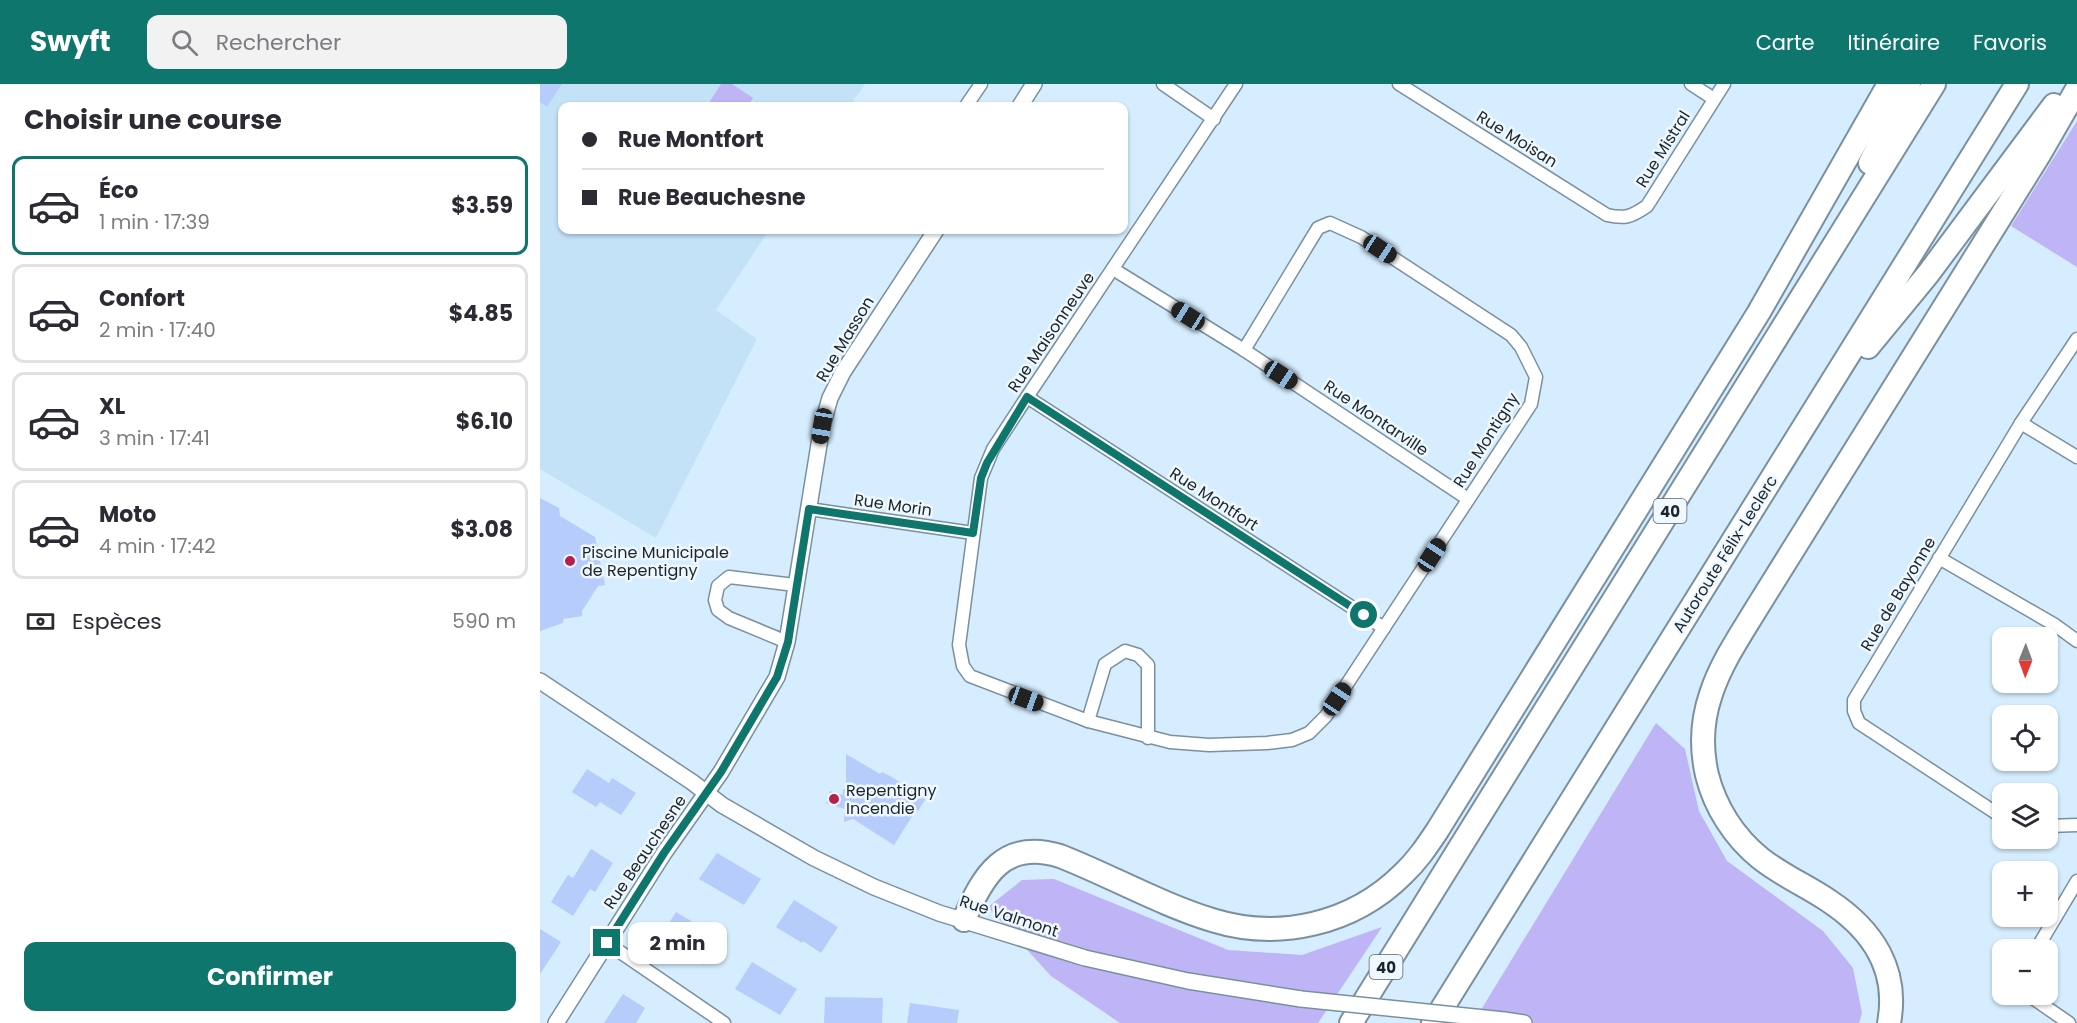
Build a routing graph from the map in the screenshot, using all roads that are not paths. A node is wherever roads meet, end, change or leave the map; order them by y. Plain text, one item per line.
1 (981, 84) edge
2 (1034, 84) edge
3 (1163, 84) edge
4 (1236, 84) edge
5 (1399, 84) edge
6 (1691, 84) edge
7 (1724, 84) edge
8 (1889, 84) edge
9 (1909, 84) edge
10 (1934, 84) edge
11 (2018, 84) edge
12 (2070, 84) edge
13 (1415, 88) edge
14 (2077, 89) edge
15 (1714, 99) junction
16 (969, 102) edge
17 (1023, 102) edge
18 (1214, 119) junction
19 (1620, 218) joint
20 (933, 234) edge
21 (1113, 270) junction
22 (1802, 298) junction
23 (2077, 339) edge
24 (1244, 350) junction
25 (1027, 397) junction
26 (1815, 410) junction
27 (2021, 423) junction
28 (2077, 457) edge
29 (1468, 499) junction
30 (809, 509) junction
31 (973, 533) junction
32 (1939, 558) junction
33 (795, 585) junction
34 (1384, 628) junction
35 (2077, 641) edge
36 (788, 642) junction
37 (540, 681) edge
38 (1326, 716) joint
39 (1088, 721) junction
40 (1148, 738) junction
41 (706, 793) junction
42 (1992, 810) edge
43 (2077, 825) edge
44 (2058, 826) edge
45 (2077, 881) edge
46 (964, 920) junction
47 (2043, 939) edge
48 (607, 943) junction
49 (2043, 1005) edge
50 (556, 1023) edge
51 (724, 1023) edge
52 (1351, 1023) edge
53 (1433, 1023) edge
54 (1524, 1023) edge
55 (1889, 1023) edge
56 (2068, 1023) edge

1 - 16 street
2 - 17 street
3 - 18 street
4 - 18 street, Rue Maisonneuve
5 - 13 street, Rue Moisan
6 - 15 street
7 - 15 street, Rue Mistral
8 - 46 highway
9 - 22 highway
10 - 22 highway, 40
11 - 26 highway, Autoroute Félix-Leclerc
12 - 26 highway
13 - 19 street, Rue Moisan
14 - 55 highway
15 - 19 street, Rue Mistral
18 - 21 street, Rue Maisonneuve
20 - 30 street, Rue Masson
21 - 24 street, Rue Montarville
21 - 25 street, Rue Maisonneuve
22 - 52 highway, 40
23 - 27 street, Rue de Bayonne
24 - 29 street, Rue Montarville
24 - 29 street, Rue Montigny
25 - 31 street, Rue Maisonneuve
25 - 34 street, Rue Montfort
26 - 53 highway, Autoroute Félix-Leclerc
27 - 28 street
27 - 32 street, Rue de Bayonne
29 - 34 street, Rue Montigny
30 - 31 street, Rue Morin
30 - 33 street, Rue Masson
31 - 39 street, Rue Maisonneuve
32 - 35 street
32 - 42 street, Rue de Bayonne
33 - 36 street, Rue Masson
33 - 36 street
34 - 38 street, Rue Montigny
36 - 41 street, Rue Masson
37 - 41 street, Rue Valmont
38 - 40 street, Rue Maisonneuve
39 - 40 street, Rue Maisonneuve
39 - 40 street
41 - 46 street, Rue Valmont
41 - 48 street, Rue Beauchesne
43 - 44 street
45 - 47 street
46 - 54 street, Rue Valmont, bridge
48 - 50 street, Rue Beauchesne
48 - 51 street
49 - 56 street

